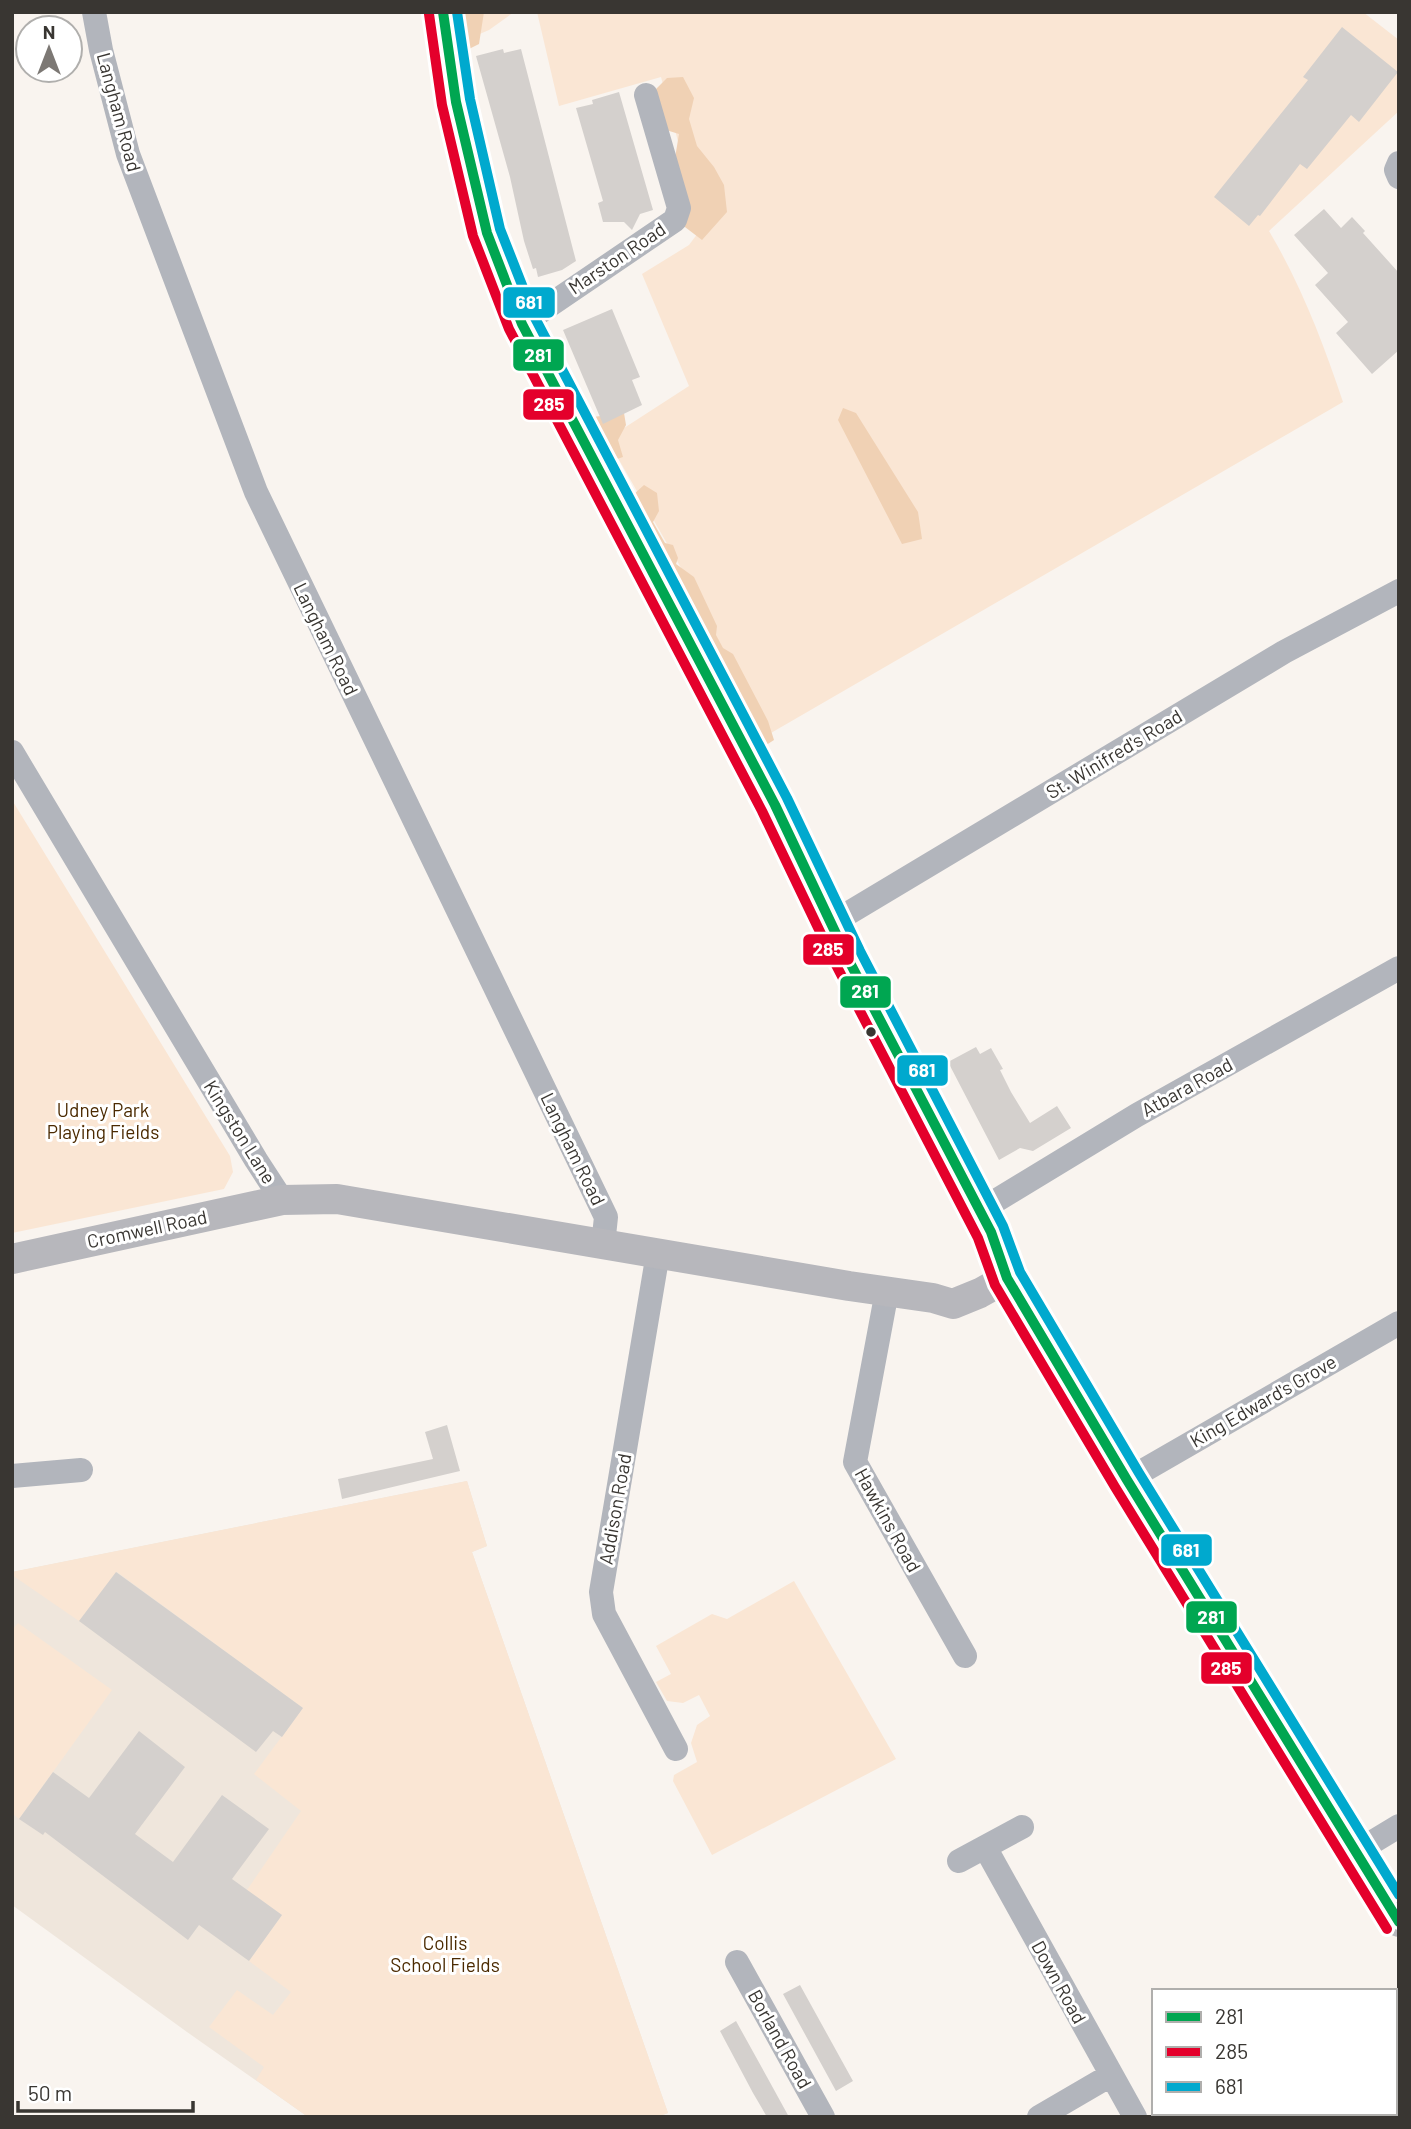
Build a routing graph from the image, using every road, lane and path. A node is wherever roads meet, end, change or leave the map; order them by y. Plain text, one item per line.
1 (94, 12) edge
2 (443, 12) edge
3 (646, 95) dead end
4 (1399, 163) edge
5 (1399, 177) edge
6 (522, 324) junction
7 (1399, 592) edge
8 (12, 752) edge
9 (832, 923) junction
10 (1399, 968) edge
11 (282, 1200) junction
12 (979, 1211) junction
13 (603, 1245) junction
14 (657, 1253) junction
15 (12, 1259) edge
16 (1007, 1278) junction
17 (887, 1291) junction
18 (1399, 1323) edge
19 (80, 1470) dead end
20 (12, 1476) edge
21 (1127, 1480) junction
22 (965, 1656) dead end
23 (676, 1749) dead end
24 (1399, 1826) edge
25 (1022, 1827) dead end
26 (985, 1846) junction
27 (1356, 1852) junction
28 (959, 1860) dead end
29 (1399, 1922) edge
30 (737, 1962) dead end
31 (1111, 2075) junction
32 (822, 2117) edge
33 (1039, 2117) edge
34 (1135, 2117) edge

1 - 13 street, Langham Road
2 - 6 main road
3 - 6 street, Marston Road
4 - 5 street
6 - 9 main road
7 - 9 street, St. Winifred's Road
8 - 11 street, Kingston Lane
9 - 12 main road
10 - 12 street, Atbara Road
11 - 13 main road, Kingston Lane
11 - 15 main road, Cromwell Road
12 - 16 main road
13 - 14 main road, Kingston Lane
14 - 17 main road, Kingston Lane
14 - 23 street, Addison Road
16 - 17 main road, Kingston Lane
16 - 21 main road
17 - 22 street, Hawkins Road
18 - 21 street, King Edward's Grove
19 - 20 street
21 - 27 main road
24 - 27 street
25 - 26 street
26 - 28 street
26 - 31 street, Down Road
27 - 29 main road
30 - 32 street, Borland Road
31 - 33 street
31 - 34 street, Down Road

